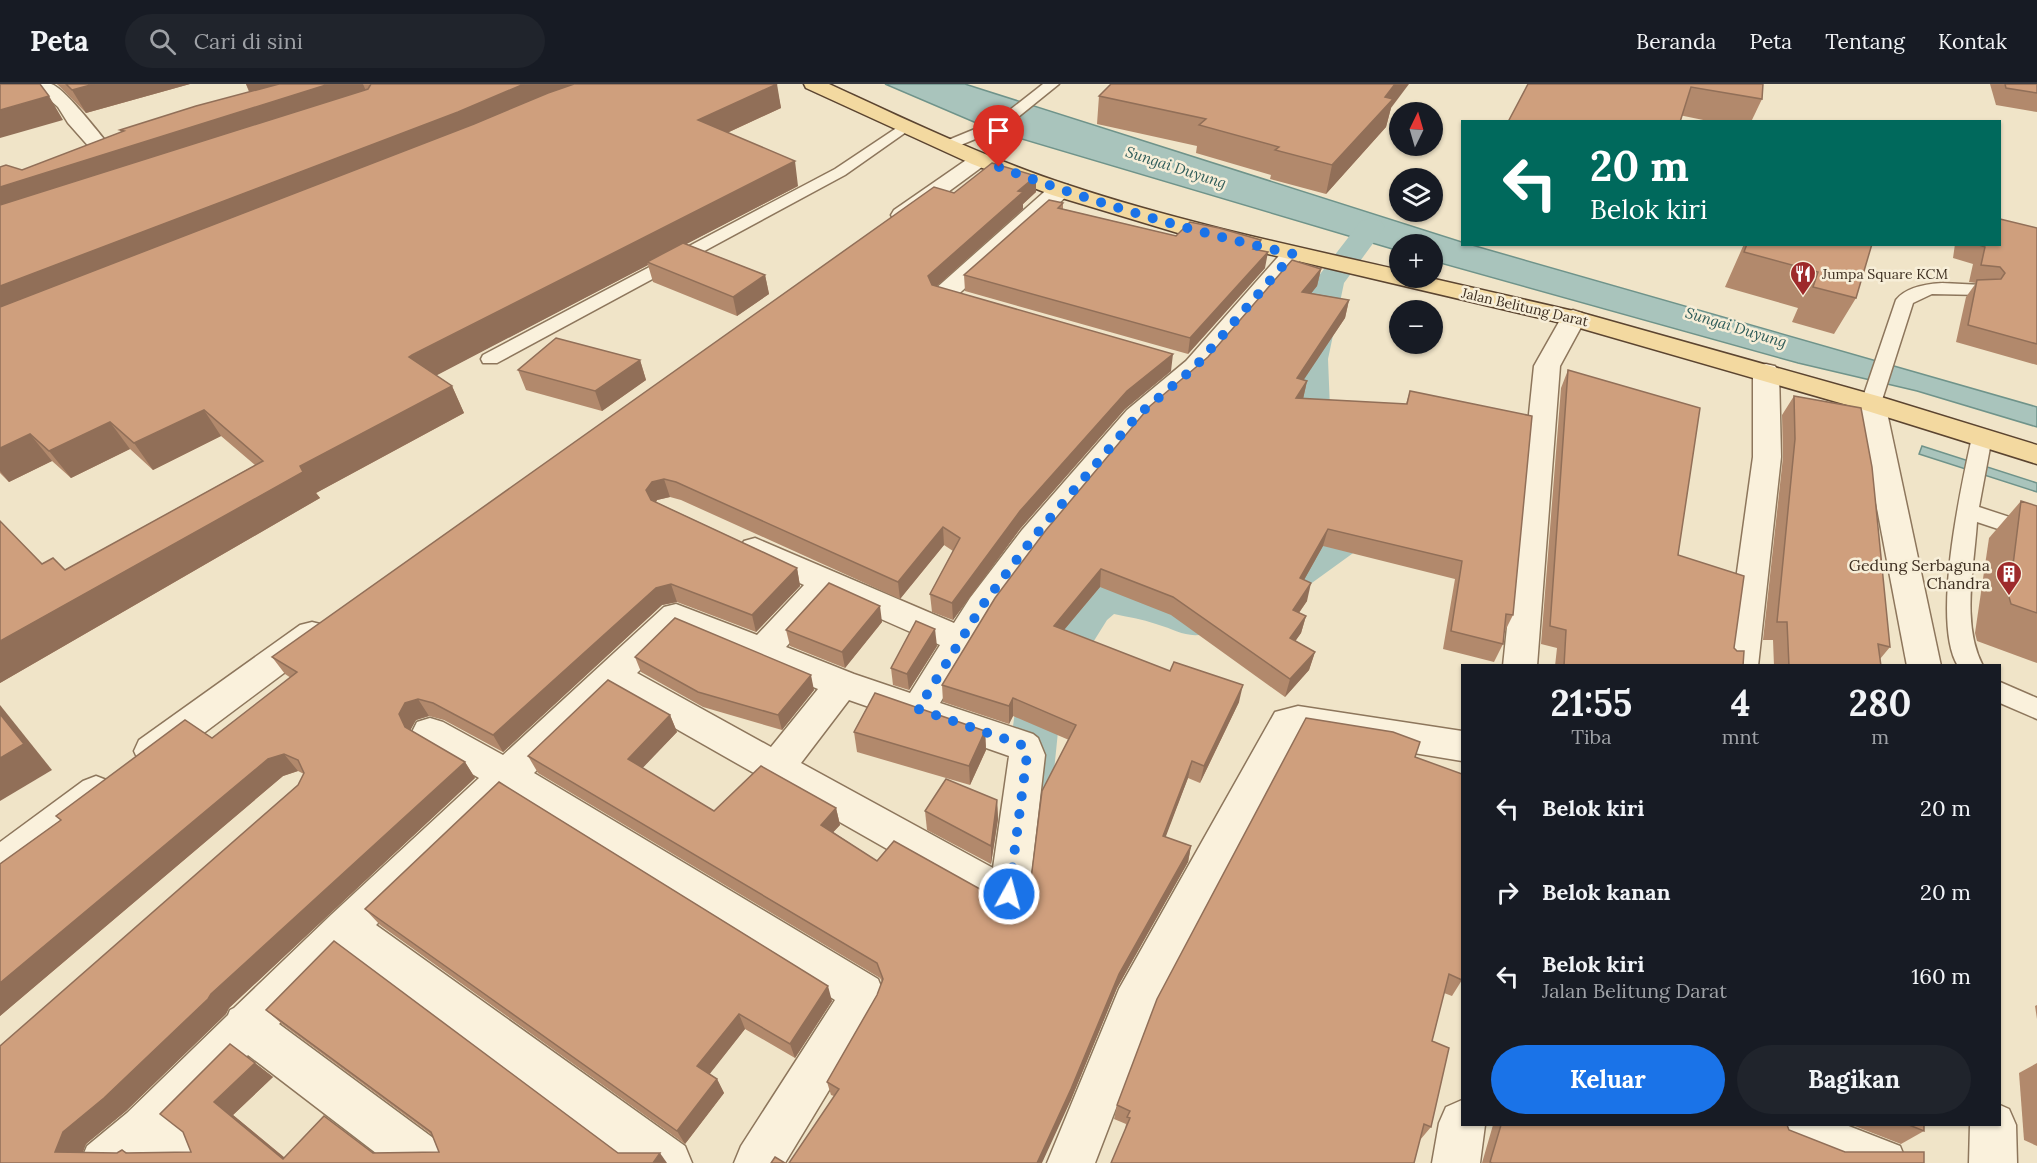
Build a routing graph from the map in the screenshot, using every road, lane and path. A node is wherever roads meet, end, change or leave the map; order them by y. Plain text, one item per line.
1 (41, 84) edge
2 (817, 84) edge
3 (1052, 84) edge
4 (904, 127) junction
5 (127, 147) edge
6 (946, 147) junction
7 (106, 154) junction
8 (979, 160) junction
9 (85, 161) edge
10 (1060, 190) junction
11 (875, 234) edge
12 (1293, 254) junction
13 (1982, 290) edge
14 (966, 302) edge
15 (1573, 318) junction
16 (1163, 358) edge
17 (490, 359) dead end
18 (1195, 367) junction
19 (1766, 372) junction
20 (1876, 390) junction
21 (1982, 436) junction
22 (2037, 455) edge
23 (1967, 511) junction
24 (2037, 534) edge
25 (732, 538) edge
26 (826, 582) junction
27 (334, 619) edge
28 (961, 640) junction
29 (762, 651) junction
30 (1520, 664) edge
31 (1741, 664) edge
32 (1924, 664) edge
33 (1970, 664) edge
34 (613, 676) junction
35 (842, 684) junction
36 (2001, 692) edge
37 (918, 709) junction
38 (2037, 709) edge
39 (430, 732) dead end
40 (1461, 746) edge
41 (777, 766) junction
42 (506, 775) junction
43 (0, 865) edge
44 (346, 927) junction
45 (245, 1025) junction
46 (1462, 1126) edge
47 (1789, 1126) edge
48 (1993, 1126) edge
49 (143, 1129) junction
50 (104, 1163) edge
51 (185, 1163) edge
52 (427, 1163) edge
53 (668, 1163) edge
54 (758, 1163) edge
55 (1071, 1163) edge
56 (1456, 1163) edge
57 (1883, 1163) edge
58 (1993, 1163) edge

1 - 7 street
2 - 4 main road, Jalan Belitung Darat
3 - 6 lane
4 - 6 main road, Jalan Belitung Darat
4 - 17 lane
5 - 7 street
6 - 8 main road, Jalan Belitung Darat
7 - 9 street
8 - 10 main road, Jalan Belitung Darat
8 - 11 street
10 - 12 main road, Jalan Belitung Darat
10 - 14 street
12 - 15 main road, Jalan Belitung Darat
12 - 18 street
13 - 20 lane
15 - 19 main road, Jalan Belitung Darat
15 - 30 street
16 - 18 street
18 - 28 street
19 - 20 main road, Jalan Belitung Darat
19 - 31 street
20 - 21 main road, Jalan Belitung Darat
20 - 32 street
21 - 22 main road, Jalan Belitung Darat
21 - 23 lane
23 - 24 lane
23 - 33 lane
25 - 26 street
26 - 28 street
26 - 29 street
27 - 43 street
28 - 37 street
29 - 34 street
29 - 35 street
34 - 41 street
34 - 42 street
35 - 37 street
35 - 41 street
36 - 38 lane
37 - 41 street
39 - 42 street
40 - 55 street
42 - 44 street
42 - 54 street
44 - 45 street
44 - 53 street
45 - 49 street
45 - 52 street
46 - 56 street
47 - 57 street
48 - 58 street
49 - 50 street
49 - 51 street

